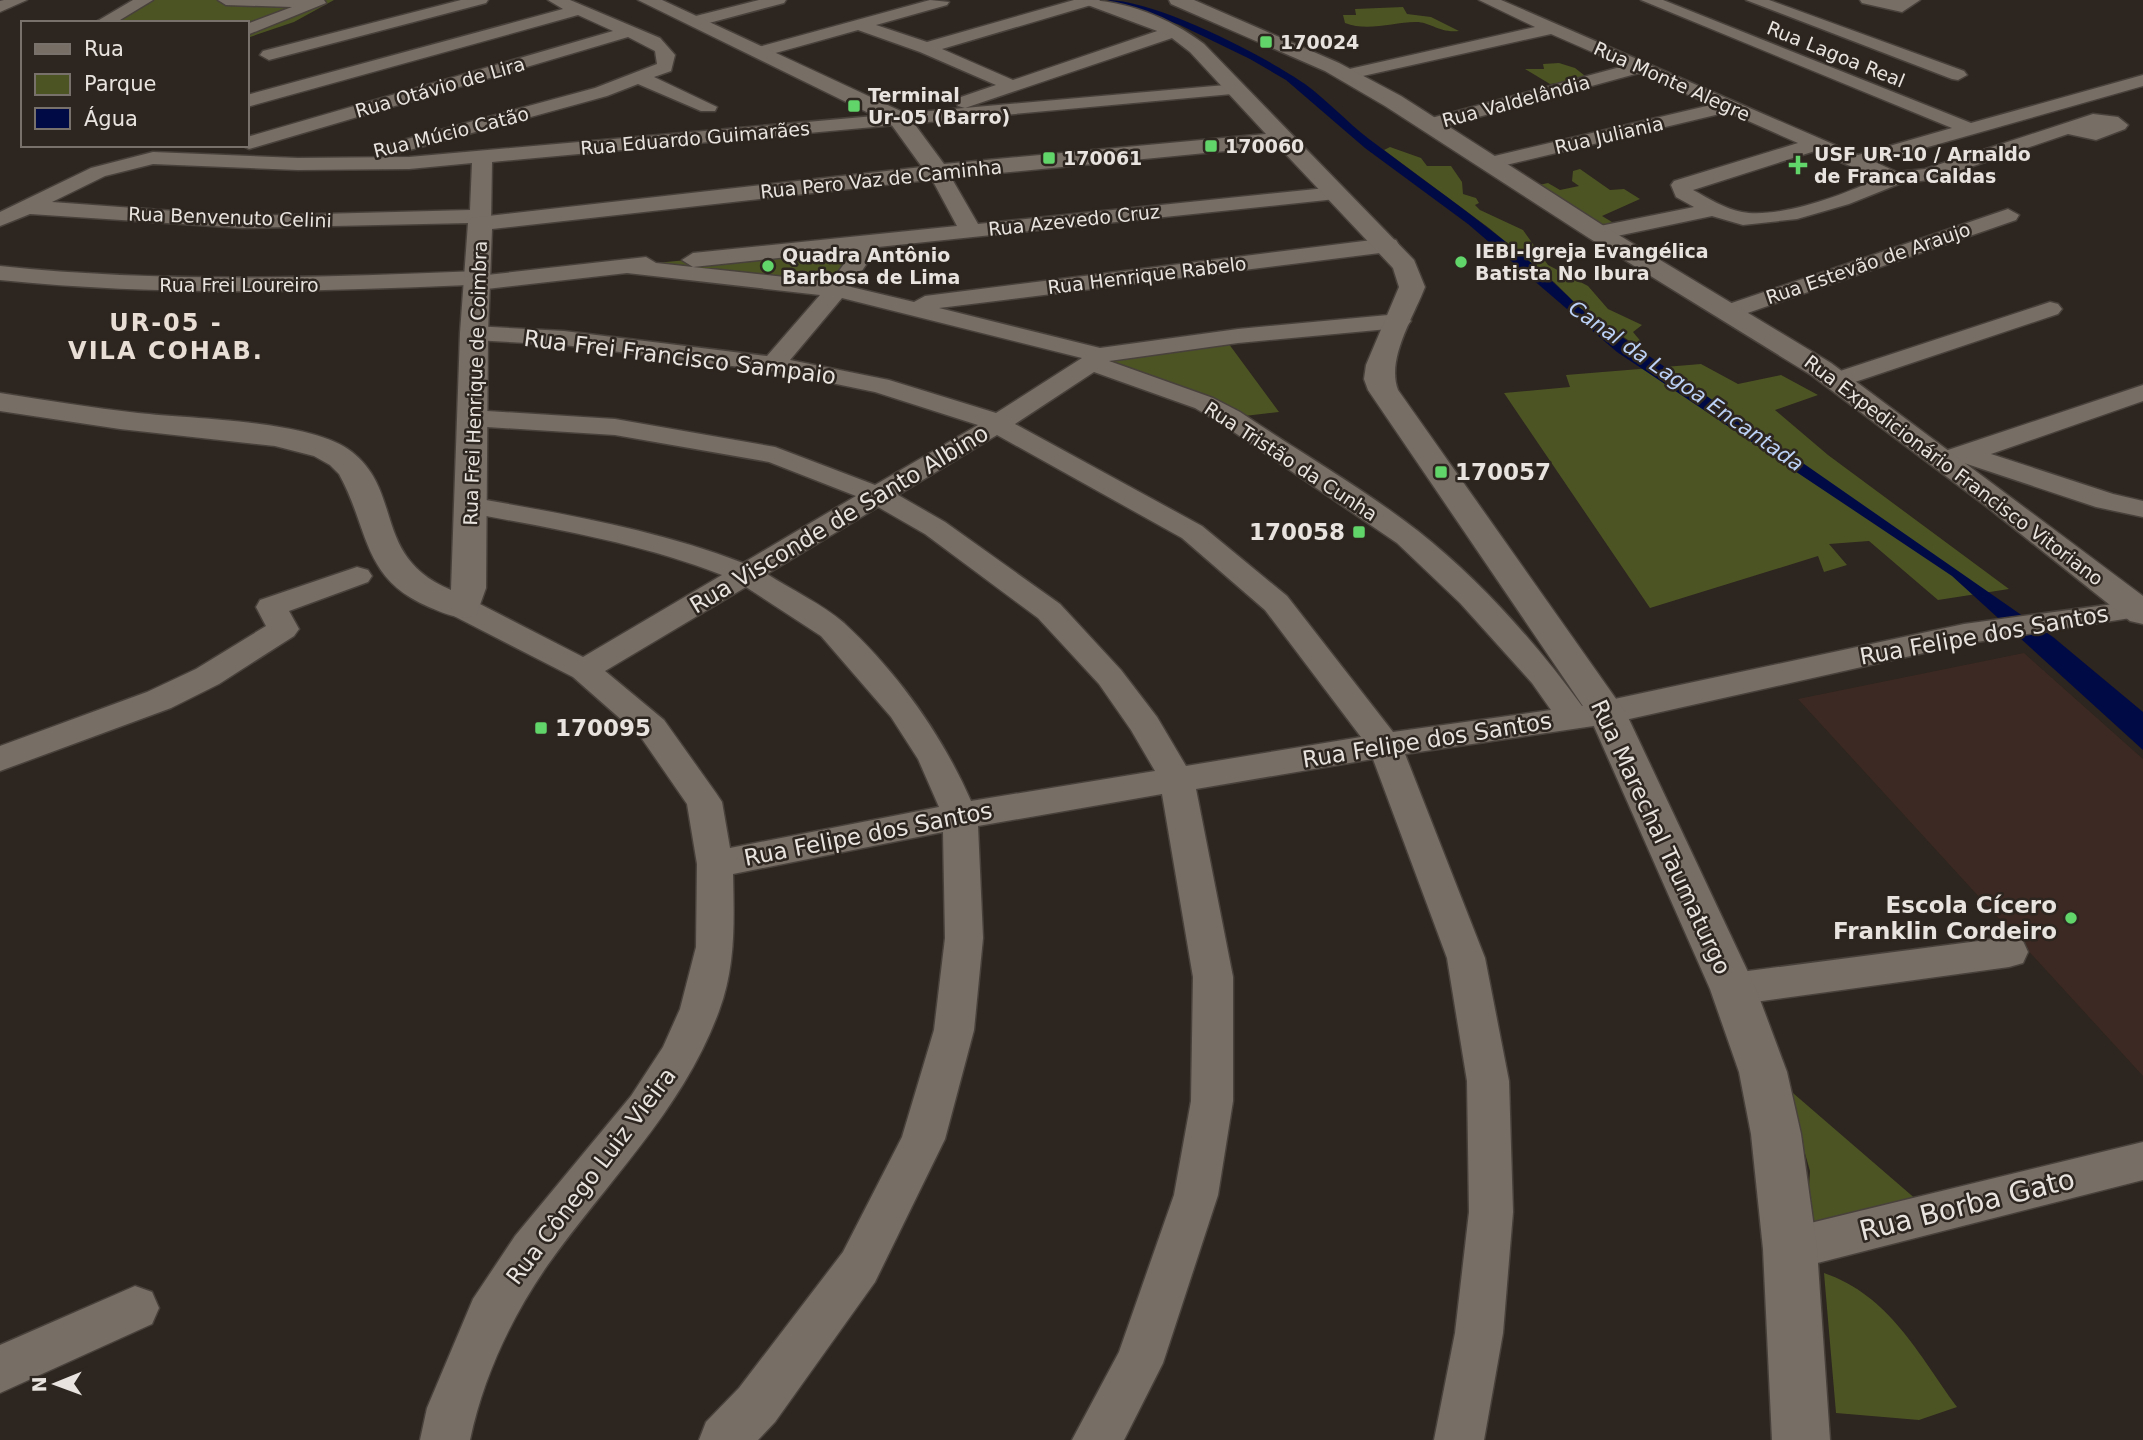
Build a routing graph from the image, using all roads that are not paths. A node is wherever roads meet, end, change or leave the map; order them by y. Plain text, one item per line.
1 (19, 0) edge
2 (145, 0) edge
3 (226, 0) edge
4 (233, 0) edge
5 (480, 0) edge
6 (556, 0) edge
7 (647, 0) edge
8 (778, 0) edge
9 (1092, 0) edge
10 (1178, 0) edge
11 (1487, 0) edge
12 (1648, 0) edge
13 (1754, 0) edge
14 (1875, 1) edge
15 (323, 2) edge
16 (943, 2) edge
17 (1907, 3) edge
18 (0, 6) edge
19 (578, 10) junction
20 (975, 13) dead end
21 (106, 21) edge
22 (694, 22) junction
23 (857, 24) junction
24 (1008, 25) junction
25 (1552, 29) junction
26 (248, 30) edge
27 (630, 31) junction
28 (1175, 31) junction
29 (248, 48) edge
30 (926, 48) junction
31 (761, 52) junction
32 (269, 55) junction
33 (1642, 67) junction
34 (1345, 75) junction
35 (1958, 75) dead end
36 (645, 76) junction
37 (317, 80) junction
38 (2143, 80) edge
39 (1010, 85) junction
40 (1237, 89) junction
41 (248, 101) edge
42 (1730, 106) junction
43 (708, 107) dead end
44 (248, 109) edge
45 (928, 116) junction
46 (899, 119) junction
47 (1431, 124) junction
48 (2067, 128) junction
49 (1970, 130) junction
50 (288, 131) junction
51 (1282, 139) junction
52 (249, 143) joint
53 (1816, 144) junction
54 (482, 157) junction
55 (1858, 161) junction
56 (1489, 163) junction
57 (938, 172) junction
58 (1895, 178) junction
59 (1336, 193) junction
60 (24, 207) junction
61 (1715, 209) junction
62 (2008, 215) dead end
63 (0, 220) edge
64 (480, 220) junction
65 (971, 231) junction
66 (1598, 233) junction
67 (871, 242) junction
68 (1388, 245) junction
69 (625, 267) junction
70 (0, 273) edge
71 (478, 281) junction
72 (837, 290) junction
73 (905, 305) junction
74 (2050, 309) dead end
75 (1727, 312) junction
76 (1399, 321) junction
77 (474, 333) junction
78 (1095, 359) junction
79 (773, 364) junction
80 (1838, 380) junction
81 (2143, 393) edge
82 (0, 402) edge
83 (472, 418) junction
84 (999, 423) junction
85 (1956, 457) junction
86 (877, 495) junction
87 (471, 505) junction
88 (2143, 509) edge
89 (748, 575) junction
90 (357, 576) dead end
91 (463, 608) junction
92 (2140, 611) edge
93 (584, 670) junction
94 (1590, 715) junction
95 (1385, 744) junction
96 (0, 759) edge
97 (1177, 780) junction
98 (960, 816) junction
99 (715, 863) junction
100 (2008, 953) dead end
101 (1734, 989) junction
102 (2143, 1161) edge
103 (1790, 1248) junction
104 (135, 1308) dead end
105 (0, 1369) edge
106 (445, 1440) edge
107 (724, 1440) edge
108 (1097, 1440) edge
109 (1459, 1440) edge
110 (1801, 1440) edge

1 - 18 street
2 - 21 street
3 - 4 street
4 - 15 street
5 - 32 street
6 - 19 street
7 - 22 main road
8 - 22 street
9 - 24 street
9 - 28 main road
10 - 34 main road, Rua Expedicionário Francisco Vitoriano
11 - 25 street, Rua Monte Alegre
12 - 49 street, Rua Lagoa Real
13 - 35 street
14 - 17 street
15 - 26 street
16 - 23 street
19 - 27 street
19 - 37 street
20 - 24 street
22 - 31 main road
23 - 30 street
23 - 31 street
24 - 30 street
25 - 33 street, Rua Monte Alegre
25 - 34 street
27 - 36 street
27 - 50 street, Rua Otávio de Lira
28 - 39 street
28 - 40 main road, Rua Marechal Taumaturgo
29 - 32 street
30 - 39 street
31 - 46 main road
32 - 37 street
33 - 42 street, Rua Monte Alegre
33 - 47 street, Rua Valdelândia
34 - 47 main road, Rua Expedicionário Francisco Vitoriano
36 - 43 street
36 - 52 street, Rua Múcio Catão
37 - 41 street
38 - 49 street
39 - 45 street
40 - 45 street, Rua Eduardo Guimarães
40 - 51 main road, Rua Marechal Taumaturgo
42 - 53 street, Rua Monte Alegre
42 - 56 street, Rua Juliania
44 - 50 street
45 - 46 street, Rua Eduardo Guimarães
46 - 54 street, Rua Eduardo Guimarães
46 - 57 main road
47 - 56 main road, Rua Expedicionário Francisco Vitoriano
48 - 48 street
48 - 58 street
49 - 55 street
50 - 52 street, Rua Otávio de Lira
51 - 57 main road, Rua Pero Vaz de Caminha
51 - 59 main road, Rua Marechal Taumaturgo
53 - 55 street, Rua Monte Alegre
53 - 61 street
54 - 60 street, Rua Eduardo Guimarães
54 - 64 street, Rua Frei Henrique de Coimbra
55 - 58 street, Rua Monte Alegre
56 - 66 main road, Rua Expedicionário Francisco Vitoriano
57 - 64 main road, Rua Pero Vaz de Caminha
57 - 65 street
58 - 61 street
59 - 65 street, Rua Azevedo Cruz
59 - 68 main road, Rua Marechal Taumaturgo
60 - 63 street
60 - 64 street, Rua Benvenuto Celini
61 - 66 street
62 - 75 street, Rua Estevão de Araujo
64 - 71 main road, Rua Frei Henrique de Coimbra
65 - 67 street, Rua Azevedo Cruz
66 - 75 main road, Rua Expedicionário Francisco Vitoriano
67 - 69 street, Rua Azevedo Cruz
67 - 72 street
68 - 73 street, Rua Henrique Rabelo
68 - 76 main road, Rua Marechal Taumaturgo
69 - 71 street, Rua Azevedo Cruz
69 - 72 street, Rua Tristão da Cunha
70 - 71 street, Rua Frei Loureiro
71 - 77 main road, Rua Frei Henrique de Coimbra
72 - 73 street, Rua Tristão da Cunha
72 - 79 street
73 - 78 street, Rua Tristão da Cunha
74 - 80 street
75 - 80 main road, Rua Expedicionário Francisco Vitoriano
76 - 78 street, Rua Visconde de Santo Albino
76 - 94 main road, Rua Marechal Taumaturgo
77 - 79 street, Rua Frei Francisco Sampaio
77 - 83 main road, Rua Frei Henrique de Coimbra
78 - 84 street, Rua Visconde de Santo Albino
78 - 94 street, Rua Tristão da Cunha
79 - 84 street, Rua Frei Francisco Sampaio
80 - 85 main road, Rua Expedicionário Francisco Vitoriano
81 - 85 street
82 - 91 main road
83 - 86 street
83 - 87 main road, Rua Frei Henrique de Coimbra
84 - 86 street, Rua Visconde de Santo Albino
84 - 95 street, Rua Frei Francisco Sampaio
85 - 88 street
85 - 92 main road, Rua Expedicionário Francisco Vitoriano
86 - 89 street, Rua Visconde de Santo Albino
86 - 97 street
87 - 89 street
87 - 91 main road, Rua Frei Henrique de Coimbra
89 - 93 street, Rua Visconde de Santo Albino
89 - 98 street
90 - 96 street
91 - 93 street, Rua Cônego Luiz Vieira
92 - 94 street, Rua Felipe dos Santos
93 - 99 street, Rua Cônego Luiz Vieira
94 - 95 street, Rua Felipe dos Santos
94 - 101 main road, Rua Marechal Taumaturgo
95 - 97 street, Rua Felipe dos Santos
95 - 109 street, Rua Frei Francisco Sampaio
97 - 98 street, Rua Felipe dos Santos
97 - 108 street
98 - 99 street, Rua Felipe dos Santos
98 - 107 street
99 - 106 street, Rua Cônego Luiz Vieira
100 - 101 street
101 - 103 main road, Rua Marechal Taumaturgo
102 - 103 street, Rua Borba Gato
103 - 110 main road, Rua Marechal Taumaturgo
104 - 105 street

